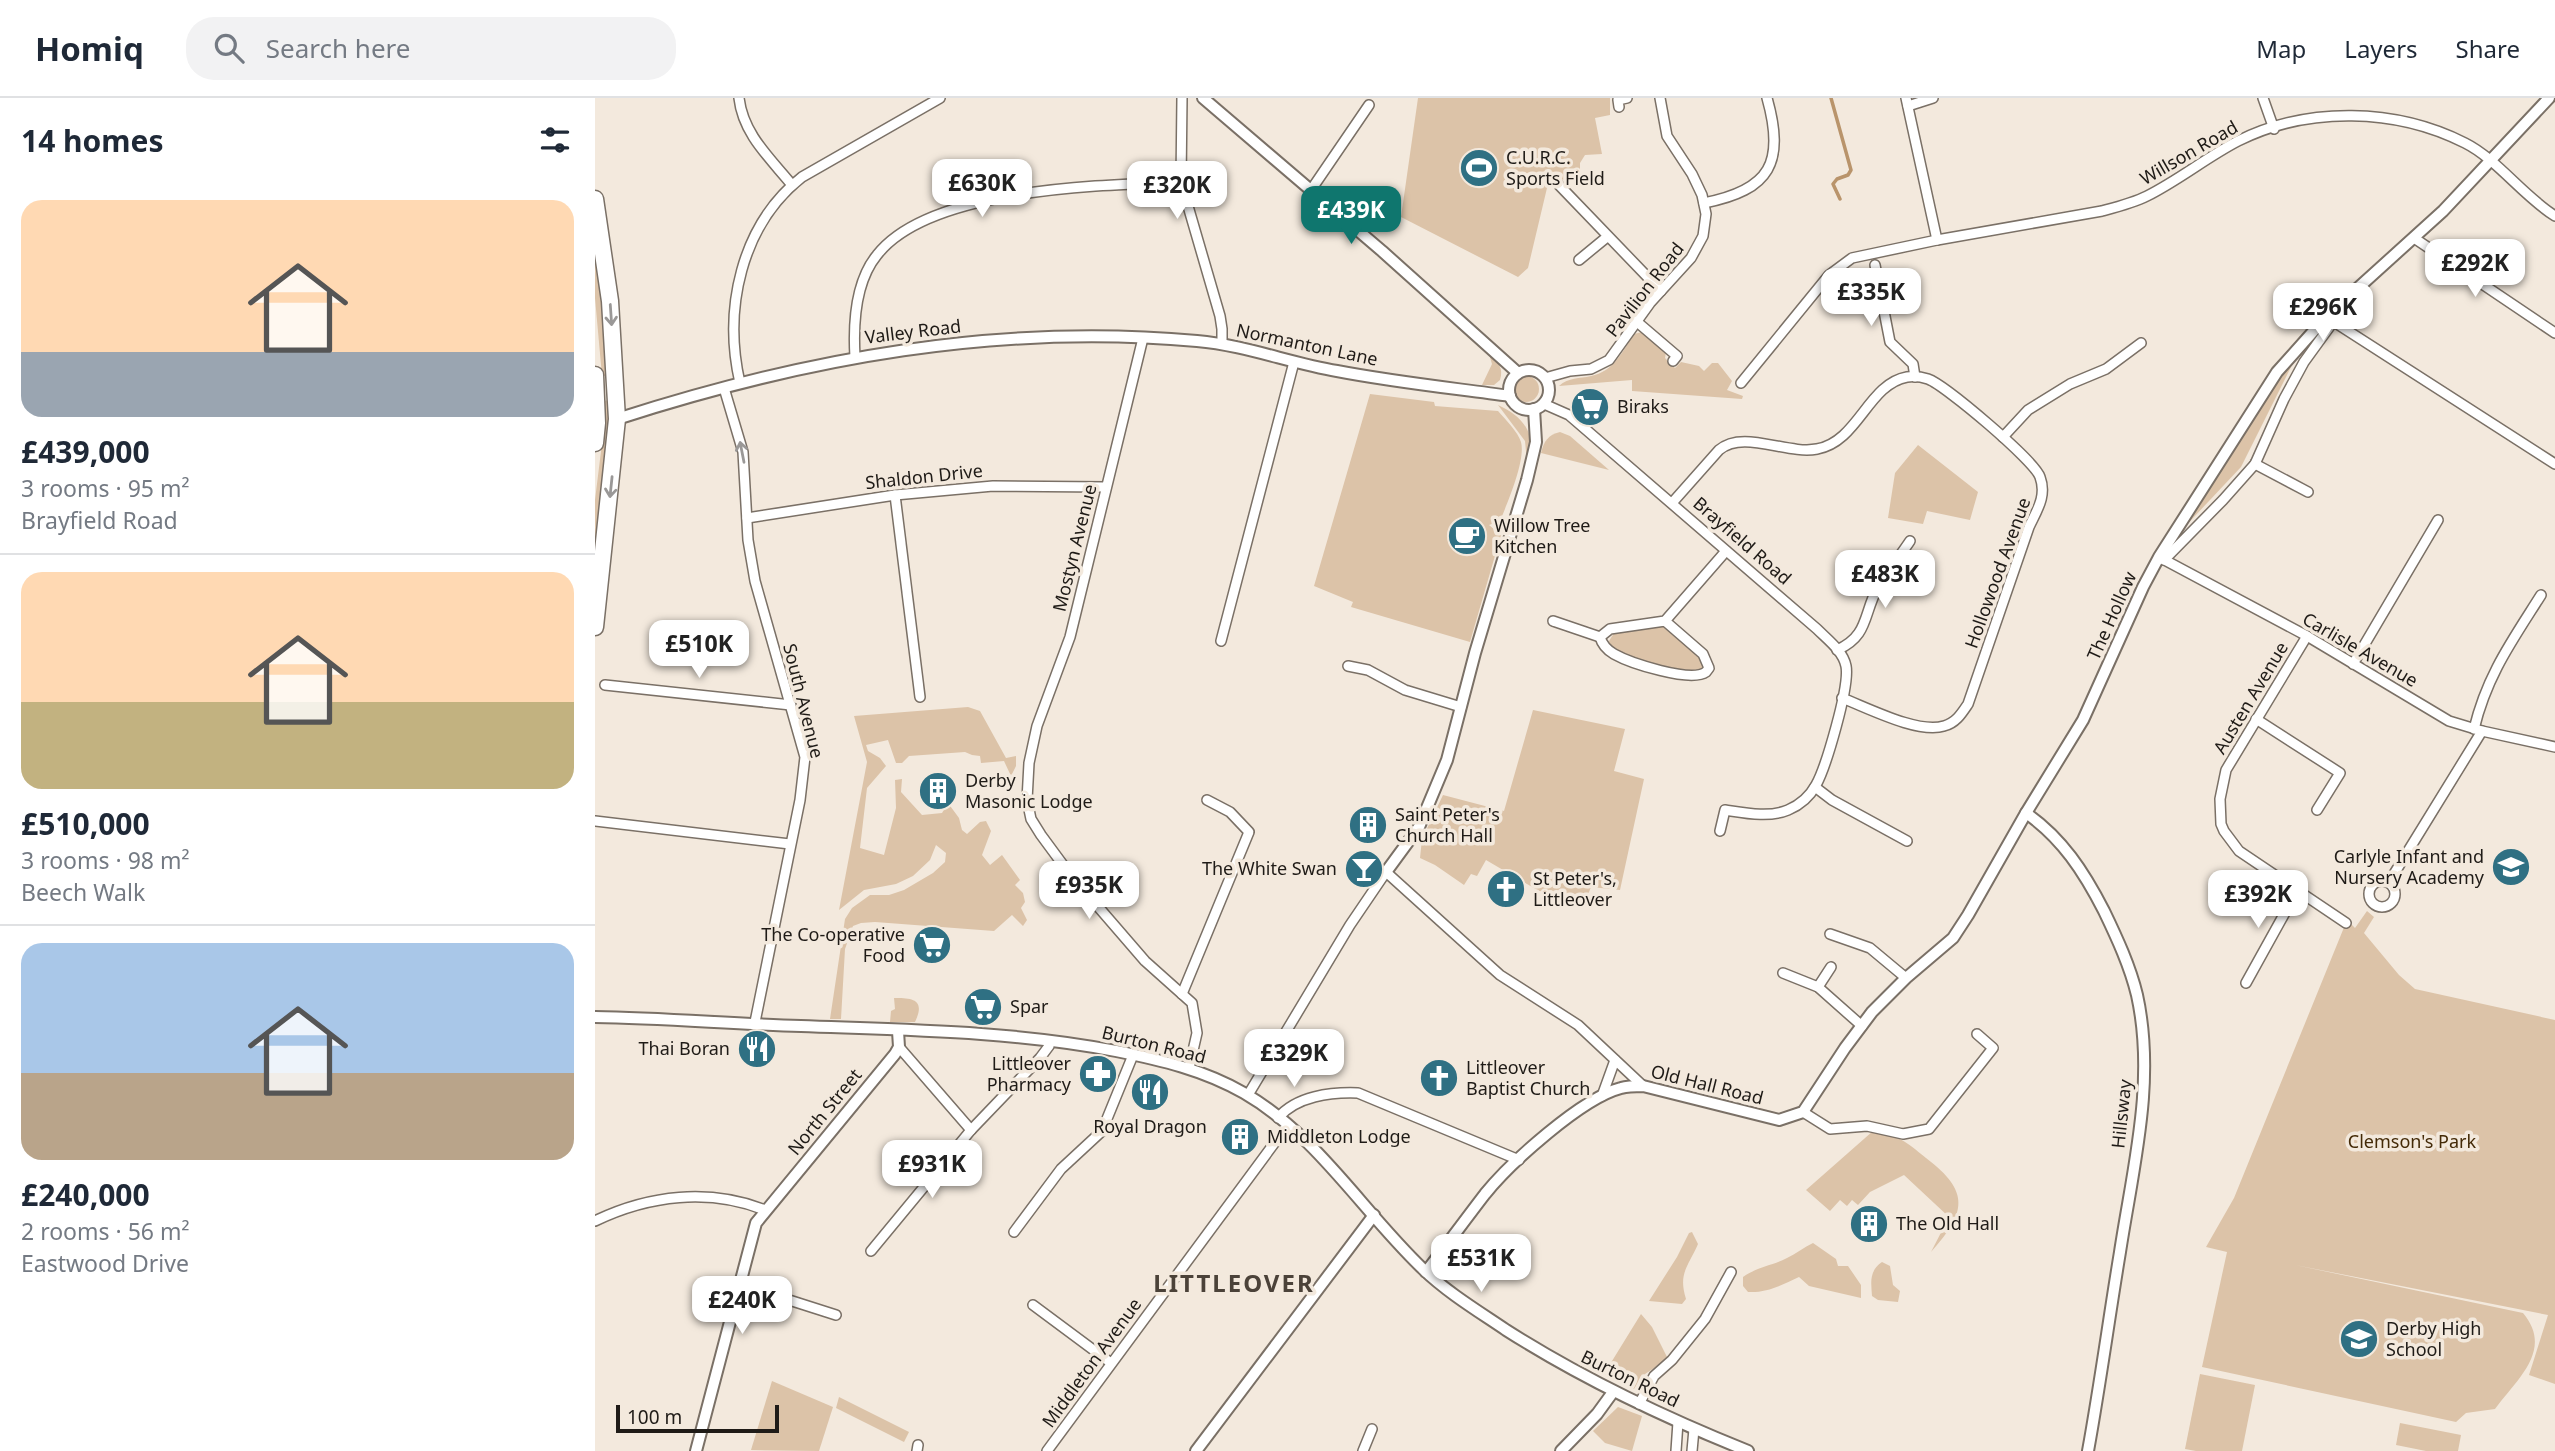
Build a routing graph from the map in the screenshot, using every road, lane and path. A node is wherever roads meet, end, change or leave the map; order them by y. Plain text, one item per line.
1 (739, 98) edge
2 (940, 98) edge
3 (1182, 98) edge
4 (1203, 98) edge
5 (1627, 98) edge
6 (1660, 98) edge
7 (1767, 98) edge
8 (1933, 98) edge
9 (2263, 98) edge
10 (2549, 98) edge
11 (1907, 102) edge
12 (1369, 106) dead end
13 (1619, 107) dead end
14 (2274, 128) junction
15 (2489, 162) junction
16 (1181, 182) junction
17 (792, 185) junction
18 (1559, 185) dead end
19 (1311, 190) junction
20 (595, 199) edge
21 (1704, 203) junction
22 (2555, 216) edge
23 (1607, 237) junction
24 (2414, 238) junction
25 (1937, 240) junction
26 (1579, 260) dead end
27 (1875, 265) dead end
28 (1661, 291) junction
29 (2330, 319) junction
30 (1636, 321) junction
31 (2555, 333) edge
32 (1143, 338) junction
33 (2141, 343) dead end
34 (1222, 344) junction
35 (855, 357) junction
36 (1673, 361) dead end
37 (1294, 362) junction
38 (1518, 373) junction
39 (595, 375) edge
40 (1545, 377) junction
41 (1915, 377) junction
42 (740, 383) junction
43 (1741, 383) dead end
44 (725, 388) junction
45 (1510, 396) junction
46 (1539, 406) junction
47 (617, 419) junction
48 (596, 424) edge
49 (2003, 437) junction
50 (595, 443) edge
51 (2255, 464) junction
52 (2555, 464) edge
53 (1106, 487) junction
54 (2308, 492) dead end
55 (895, 495) junction
56 (1672, 503) junction
57 (747, 518) junction
58 (2438, 520) dead end
59 (1910, 541) dead end
60 (1726, 551) junction
61 (2161, 559) junction
62 (2541, 595) dead end
63 (1553, 621) dead end
64 (1665, 621) junction
65 (595, 627) edge
66 (2307, 636) junction
67 (1600, 637) junction
68 (1221, 640) dead end
69 (1837, 650) junction
70 (2353, 664) junction
71 (1348, 666) dead end
72 (605, 685) dead end
73 (920, 696) dead end
74 (1842, 698) junction
75 (791, 705) junction
76 (1461, 707) junction
77 (2256, 719) junction
78 (2478, 730) junction
79 (2555, 747) edge
80 (1815, 787) junction
81 (1207, 800) dead end
82 (2317, 810) dead end
83 (2025, 813) junction
84 (595, 821) edge
85 (1720, 831) dead end
86 (1907, 841) dead end
87 (790, 844) junction
88 (1386, 872) junction
89 (2389, 882) dead end
90 (2297, 891) junction
91 (2346, 923) dead end
92 (1830, 934) dead end
93 (1831, 967) dead end
94 (1783, 973) dead end
95 (1906, 978) junction
96 (2246, 983) dead end
97 (1818, 986) junction
98 (1182, 993) junction
99 (595, 1017) edge
100 (755, 1023) junction
101 (1862, 1026) junction
102 (898, 1031) junction
103 (1977, 1034) dead end
104 (1050, 1041) junction
105 (898, 1047) junction
106 (1133, 1055) junction
107 (1615, 1060) junction
108 (1189, 1068) junction
109 (1643, 1086) junction
110 (1248, 1095) junction
111 (1602, 1096) junction
112 (1803, 1112) junction
113 (1283, 1122) junction
114 (971, 1130) junction
115 (1519, 1160) junction
116 (765, 1210) junction
117 (1374, 1215) junction
118 (595, 1221) edge
119 (1014, 1232) dead end
120 (871, 1251) dead end
121 (1426, 1272) junction
122 (1731, 1272) dead end
123 (739, 1284) junction
124 (1033, 1305) dead end
125 (836, 1315) dead end
126 (1111, 1363) junction
127 (1613, 1392) junction
128 (1639, 1404) junction
129 (1678, 1422) junction
130 (1371, 1429) dead end
131 (1694, 1429) junction
132 (696, 1451) edge
133 (1047, 1451) edge
134 (1196, 1451) edge
135 (1363, 1451) edge
136 (1560, 1451) edge
137 (1676, 1451) edge
138 (1692, 1451) edge
139 (1748, 1451) edge
140 (2088, 1451) edge

1 - 17 street
2 - 17 street
3 - 16 street, Normanton Lane
4 - 19 street
5 - 13 street
6 - 21 street, Pavilion Road
7 - 21 street
8 - 11 street
9 - 14 street
10 - 15 street, The Hollow
11 - 25 street
12 - 19 street
14 - 15 street, Willson Road
14 - 25 street, Willson Road
15 - 22 street, Willson Road
15 - 24 street, The Hollow
16 - 34 street, Normanton Lane
16 - 35 street
17 - 42 street
18 - 23 street
19 - 38 street
20 -> 47 highway
21 - 28 street, Pavilion Road
23 - 26 street
23 - 28 street
24 - 29 street, The Hollow
24 - 31 street
25 - 43 street, Willson Road
27 - 41 street
28 - 30 street, Pavilion Road
29 - 51 street
29 - 52 street
29 - 61 street, The Hollow
30 - 36 street
30 - 40 street, Pavilion Road
32 - 34 street, Valley Road
32 - 35 street, Valley Road
32 - 53 street, Mostyn Avenue
33 - 49 street
34 - 37 street, Normanton Lane
35 - 42 street, Valley Road
37 - 45 street, Normanton Lane
37 - 68 street
38 - 40 street
38 - 45 street
39 - 48 highway
40 - 46 street
41 - 49 street, Hollowood Avenue
41 - 56 street
42 - 44 street, Valley Road
44 - 47 street, Valley Road
57 -> 44 street, South Avenue
45 - 46 street
46 - 56 street, Brayfield Road
46 - 76 street
47 -> 65 highway
48 - 50 highway
49 - 74 street, Hollowood Avenue
51 - 54 street
51 - 61 street
53 - 55 street, Shaldon Drive
53 - 98 street, Mostyn Avenue
55 - 57 street, Shaldon Drive
55 - 73 street
56 - 60 street, Brayfield Road
57 - 75 street, South Avenue
58 - 70 street
59 - 69 street
60 - 64 street
60 - 69 street, Brayfield Road
61 - 66 street, Carlisle Avenue
61 - 83 street, The Hollow
62 - 78 street
63 - 67 street
64 - 67 street
64 - 67 street
66 - 70 street, Carlisle Avenue
66 - 77 street, Austen Avenue
69 - 74 street, Brayfield Road
70 - 78 street, Carlisle Avenue
71 - 76 street
72 - 75 street
74 - 80 street, Brayfield Road
75 - 87 street, South Avenue
76 - 88 street
77 - 82 street
77 - 90 street, Austen Avenue
78 - 79 street, Carlisle Avenue
78 - 89 street
80 - 85 street, Brayfield Road
80 - 86 street
81 - 98 street
83 - 95 street, The Hollow
83 - 140 street, Hillsway
84 - 87 street
87 - 100 street, South Avenue
88 - 107 street
88 - 110 street
90 - 91 street, Austen Avenue
90 - 96 street
92 - 95 street
93 - 97 street
94 - 97 street
95 - 101 street, The Hollow
97 - 101 street
98 - 108 street
99 - 100 street, Burton Road
100 - 102 street, Burton Road
101 - 112 street, The Hollow
102 - 104 street, Burton Road
102 - 105 street
103 - 112 street
104 - 106 street, Burton Road
104 - 114 street
105 - 114 street
105 - 116 street, North Street
106 - 108 street, Burton Road
106 - 119 street
107 - 109 street
107 - 111 street
108 - 110 street, Burton Road
109 - 111 street, Old Hall Road
109 - 112 street, Old Hall Road
110 - 113 street, Burton Road
111 - 115 street, Old Hall Road
113 - 115 street
113 - 117 street, Burton Road
113 - 126 street, Middleton Avenue
114 - 120 street
115 - 121 street, Old Hall Road
116 - 118 street
116 - 123 street, North Street
117 - 121 street, Burton Road
117 - 134 street
121 - 127 street, Burton Road
122 - 128 street
123 - 125 street
123 - 132 street, North Street
124 - 126 street
126 - 133 street, Middleton Avenue
127 - 128 street, Burton Road
127 - 136 street
128 - 129 street, Burton Road
129 - 131 street, Burton Road
129 - 137 street
130 - 135 street
131 - 138 street
131 - 139 street, Burton Road

